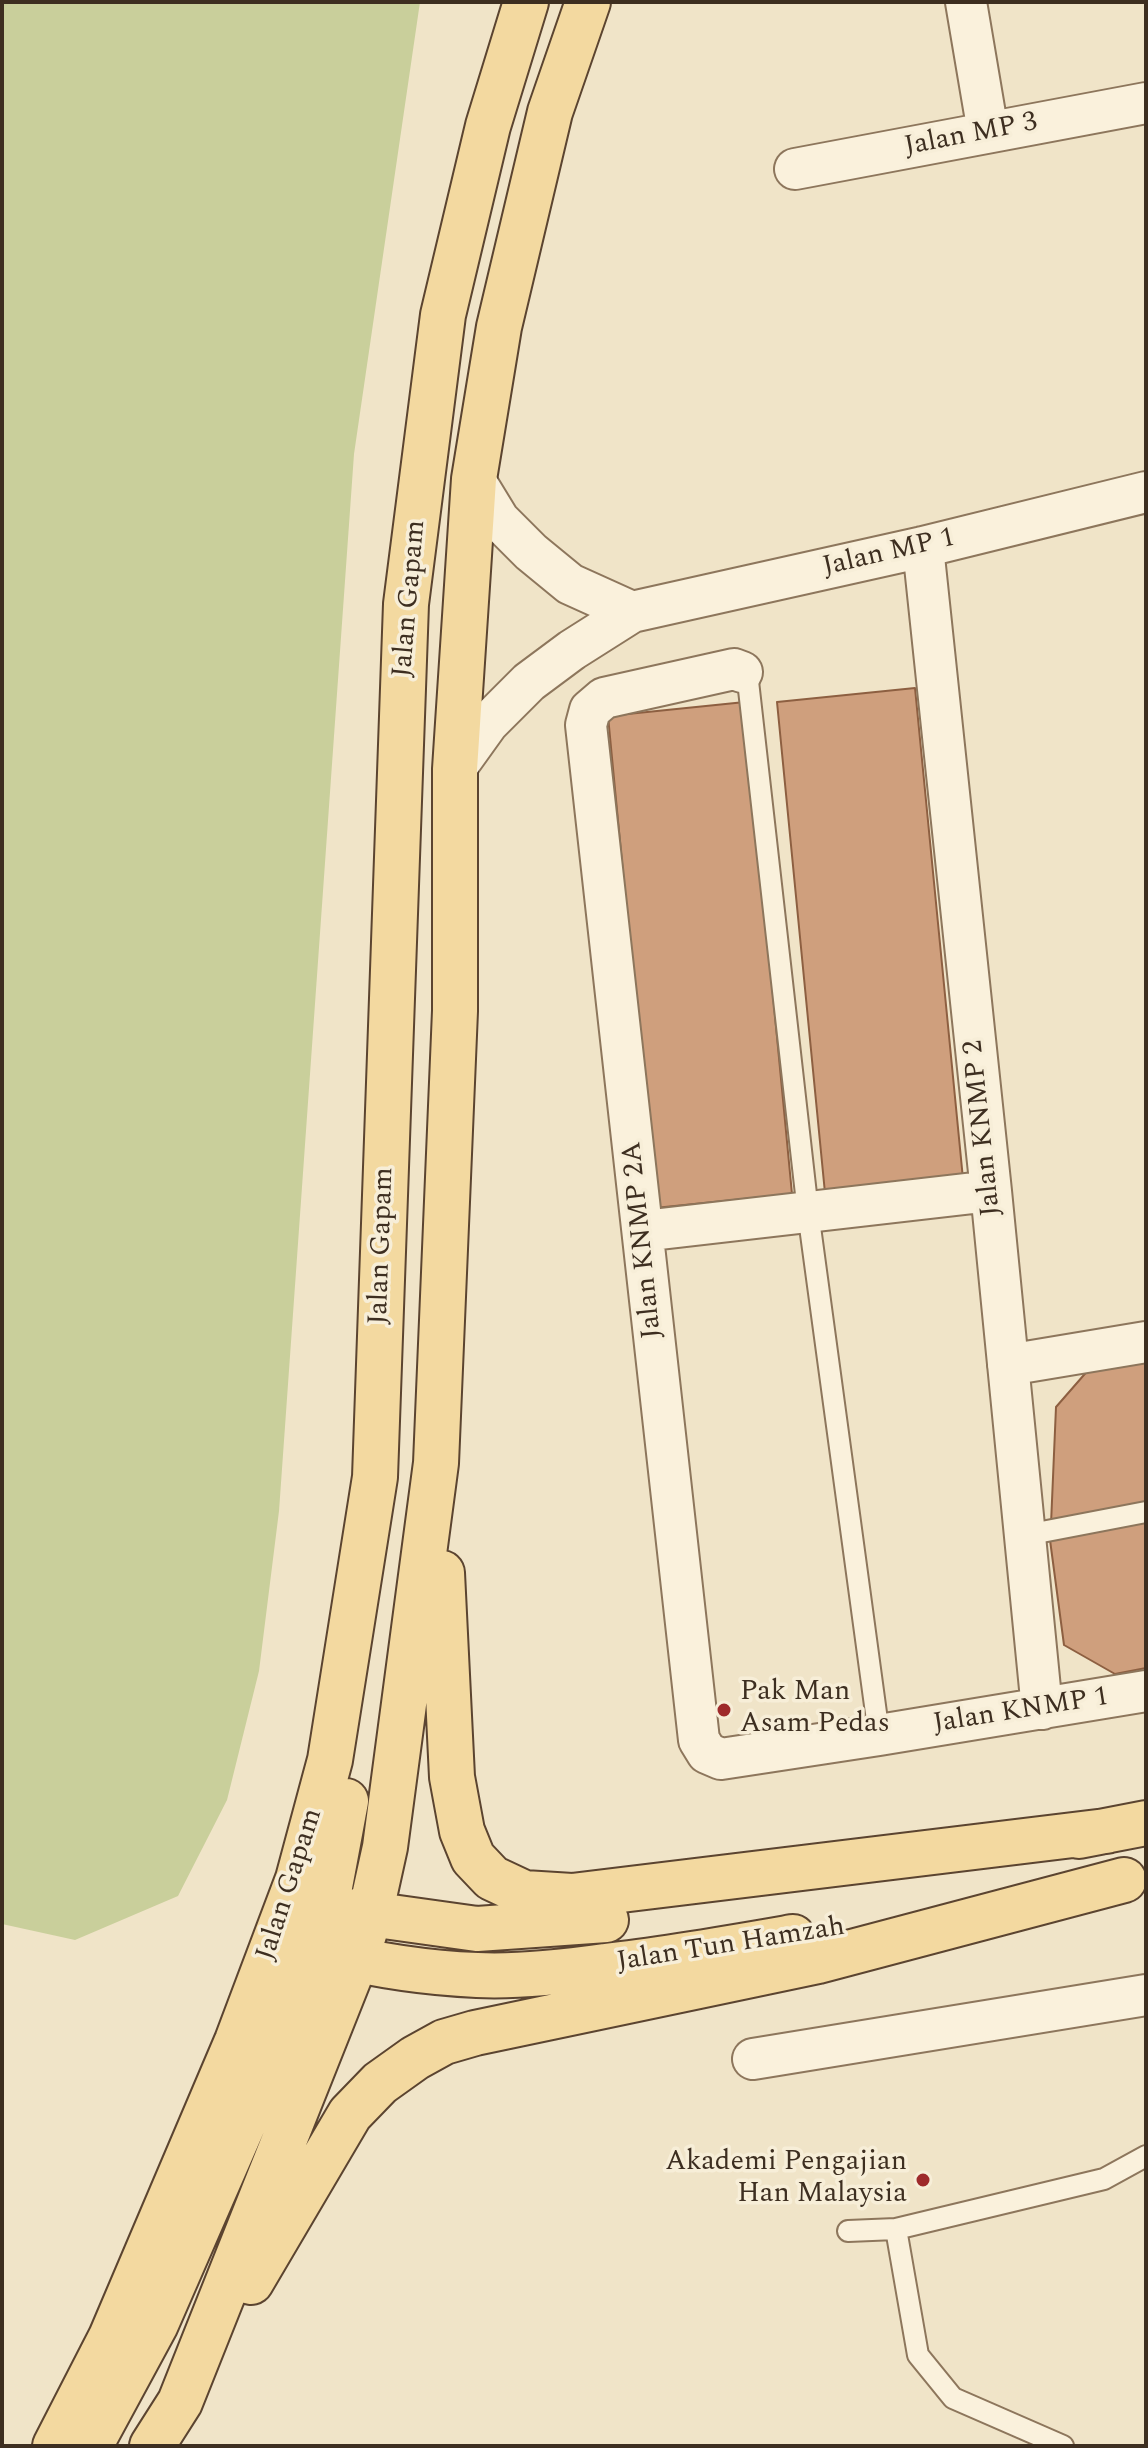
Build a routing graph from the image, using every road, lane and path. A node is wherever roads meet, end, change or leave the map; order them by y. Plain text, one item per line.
1 (526, 2) edge
2 (588, 2) edge
3 (966, 2) edge
4 (1146, 103) edge
5 (988, 132) junction
6 (795, 169) dead end
7 (474, 479) junction
8 (1146, 492) edge
9 (923, 547) junction
10 (632, 612) junction
11 (742, 672) joint
12 (455, 769) junction
13 (991, 1191) junction
14 (808, 1212) junction
15 (643, 1231) junction
16 (1146, 1342) edge
17 (1008, 1365) junction
18 (436, 1463) junction
19 (1146, 1512) edge
20 (1026, 1535) junction
21 (361, 1563) junction
22 (1146, 1691) edge
23 (1042, 1709) junction
24 (879, 1735) junction
25 (707, 1753) joint
26 (1126, 1827) edge
27 (1135, 1878) edge
28 (326, 1908) junction
29 (370, 1915) junction
30 (335, 1955) junction
31 (1146, 1995) edge
32 (753, 2059) dead end
33 (1146, 2156) edge
34 (896, 2229) junction
35 (848, 2231) dead end
36 (180, 2402) junction
37 (55, 2446) edge
38 (90, 2446) edge
39 (152, 2446) edge
40 (1063, 2446) edge

1 - 21 main road, Jalan Gapam
2 - 7 main road, Jalan Gapam
3 - 5 street
4 - 5 street, Jalan MP 3
5 - 6 street, Jalan MP 3
7 - 10 street
7 - 12 main road, Jalan Gapam
8 - 9 street, Jalan MP 1
9 - 10 street, Jalan MP 1
9 - 13 street, Jalan KNMP 2
10 - 12 street, Jalan MP 1
11 - 14 lane
11 - 15 street, Jalan KNMP 2A
12 - 18 main road, Jalan Gapam
13 - 14 street
13 - 17 street, Jalan KNMP 2
14 - 15 street
14 - 24 lane
15 - 25 street, Jalan KNMP 2A
16 - 17 street
17 - 20 street, Jalan KNMP 2
18 - 26 main road
18 - 29 main road, Jalan Gapam
19 - 20 lane
20 - 23 street, Jalan KNMP 2
21 - 28 main road
21 - 37 main road, Jalan Gapam
22 - 23 street, Jalan KNMP 1
23 - 24 street, Jalan KNMP 1
24 - 25 street, Jalan KNMP 1
26 - 29 main road, Jalan Tun Hamzah
27 - 30 main road, Jalan Tun Hamzah
27 - 36 main road
28 - 29 main road, Jalan Tun Hamzah
28 - 30 main road
29 - 30 main road, Jalan Gapam
30 - 36 main road, Jalan Gapam
30 - 38 main road
31 - 32 street
33 - 34 lane
34 - 35 lane
34 - 40 lane
36 - 39 main road, Jalan Gapam

